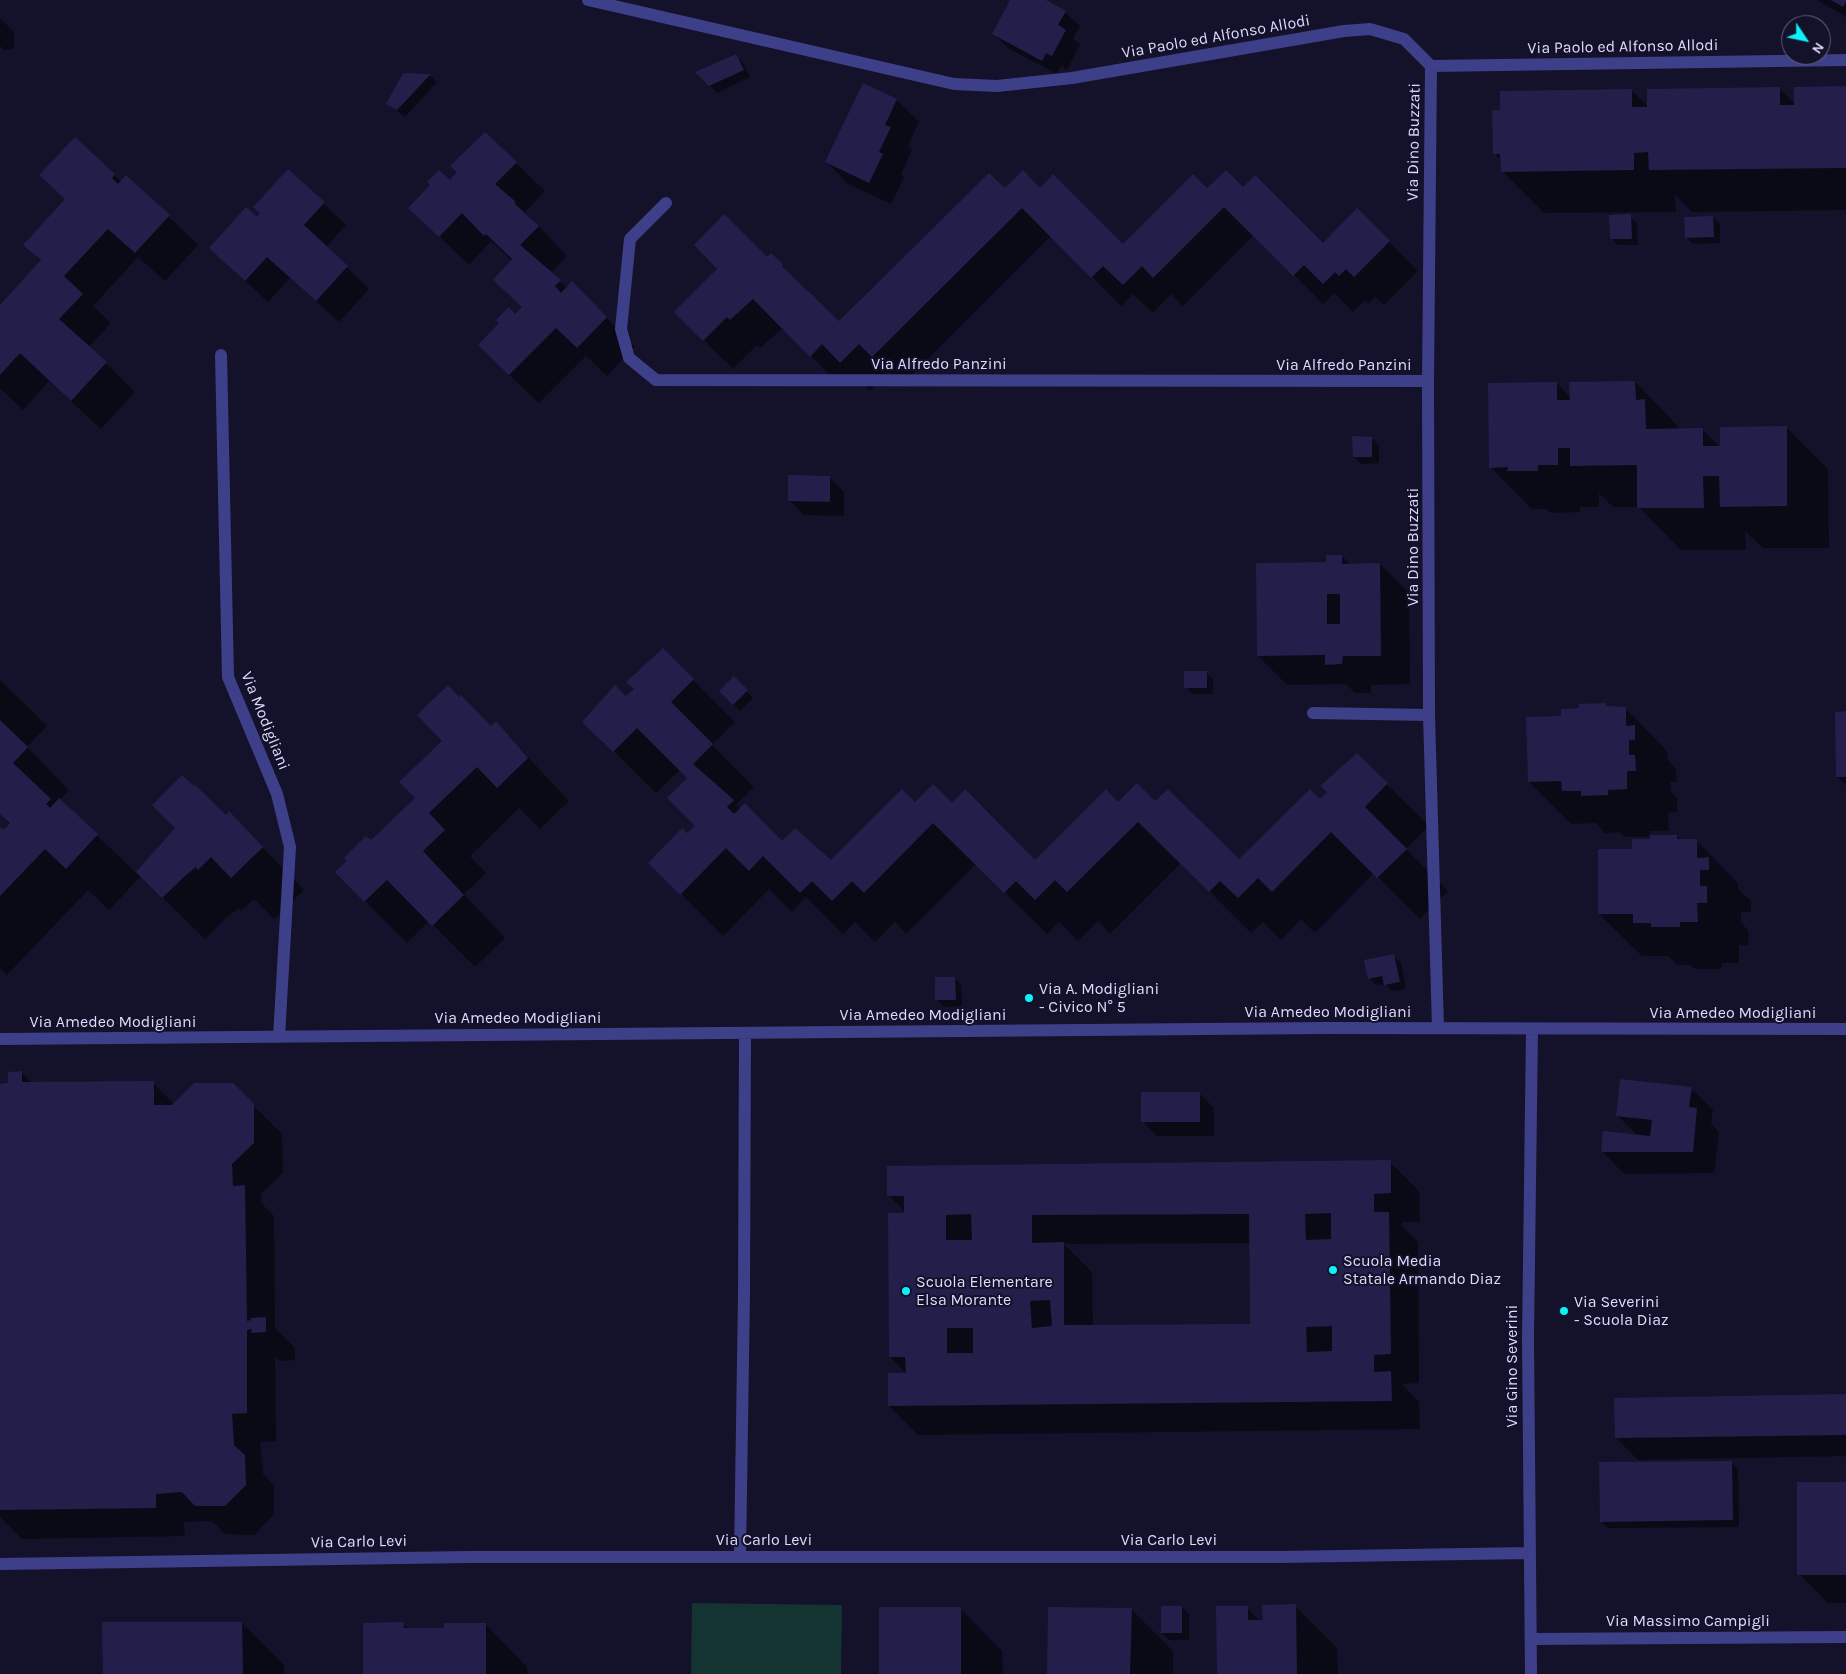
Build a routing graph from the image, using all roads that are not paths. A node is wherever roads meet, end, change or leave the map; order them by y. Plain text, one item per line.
1 (588, 0) edge
2 (1846, 60) edge
3 (1431, 66) junction
4 (666, 202) dead end
5 (221, 356) dead end
6 (1428, 381) junction
7 (1313, 713) dead end
8 (1429, 715) junction
9 (1438, 1028) junction
10 (1532, 1029) junction
11 (1846, 1029) edge
12 (744, 1033) junction
13 (279, 1037) junction
14 (0, 1039) edge
15 (1529, 1553) junction
16 (740, 1556) junction
17 (0, 1564) edge
18 (1846, 1637) edge
19 (1531, 1639) junction
20 (1531, 1674) edge

1 - 3 street, Via Paolo ed Alfonso Allodi
2 - 3 street, Via Paolo ed Alfonso Allodi
3 - 6 street, Via Dino Buzzati
4 - 6 street, Via Alfredo Panzini
5 - 13 street, Via Modigliani
6 - 8 street, Via Dino Buzzati
7 - 8 street
8 - 9 street, Via Dino Buzzati
9 - 10 street, Via Amedeo Modigliani
9 - 12 street, Via Amedeo Modigliani
10 - 11 street, Via Amedeo Modigliani
10 - 15 street, Via Gino Severini
12 - 13 street, Via Amedeo Modigliani
12 - 16 street
13 - 14 street, Via Amedeo Modigliani
15 - 16 street, Via Carlo Levi
15 - 19 street, Via Gino Severini
16 - 17 street, Via Carlo Levi
18 - 19 street, Via Massimo Campigli
19 - 20 street, Via Gino Severini

